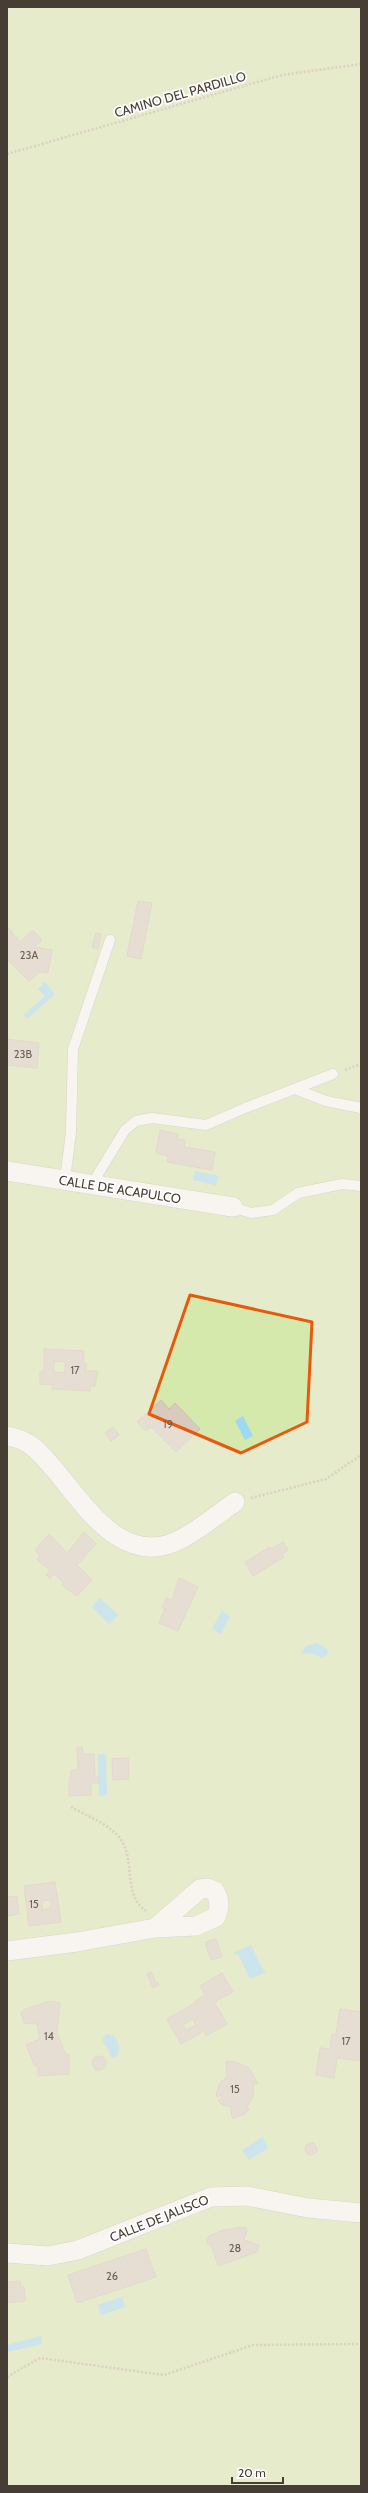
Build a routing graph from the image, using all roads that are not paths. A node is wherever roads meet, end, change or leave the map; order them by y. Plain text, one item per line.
1 (110, 940) dead end
2 (334, 1074) road end
3 (295, 1089) junction
4 (361, 1108) edge
5 (7, 1171) edge
6 (66, 1180) junction
7 (94, 1184) junction
8 (361, 1186) edge
9 (233, 1207) joint
10 (7, 1436) edge
11 (235, 1502) road end
12 (161, 1923) road end
13 (7, 1951) edge
14 (361, 2213) edge
15 (7, 2253) edge

1 - 6 lane
2 - 3 lane
3 - 4 lane
3 - 7 lane
5 - 6 street, CALLE DE ACAPULCO
6 - 7 street, CALLE DE ACAPULCO
7 - 9 street, CALLE DE ACAPULCO
8 - 9 lane
10 - 11 street
12 - 13 street
14 - 15 street, CALLE DE JALISCO

